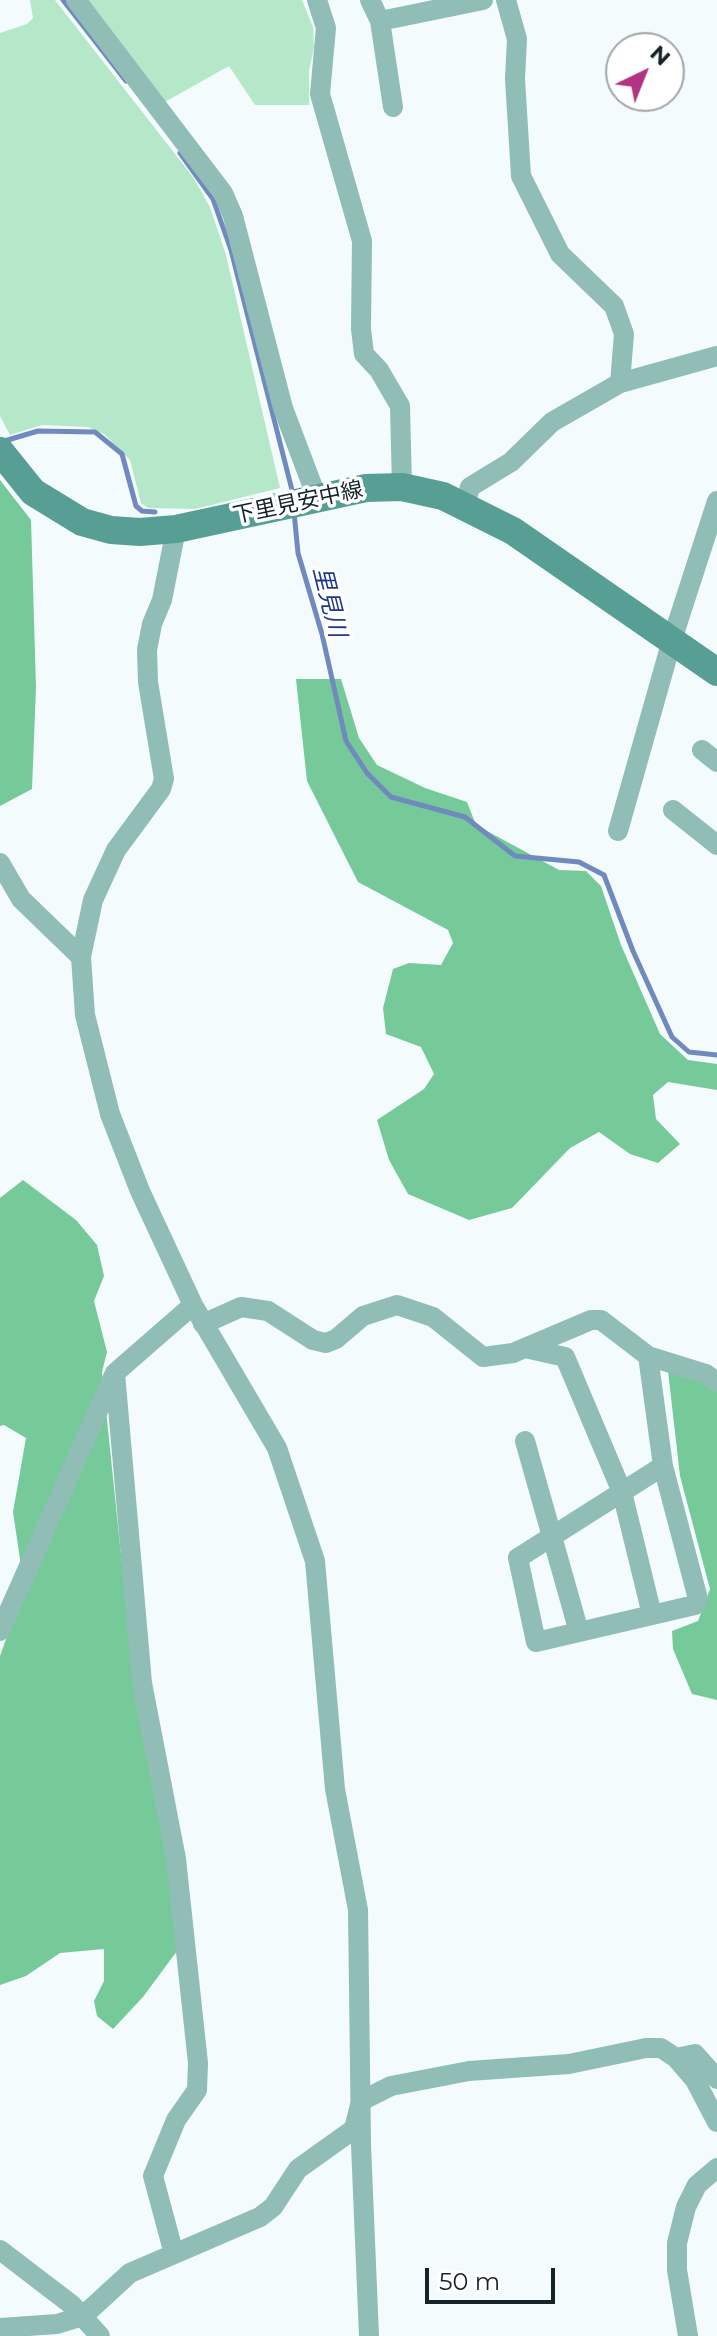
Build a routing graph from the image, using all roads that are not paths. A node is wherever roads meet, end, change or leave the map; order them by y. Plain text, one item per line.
1 (76, 0) edge
2 (317, 0) edge
3 (370, 0) edge
4 (483, 0) edge
5 (506, 0) edge
6 (380, 21) junction
7 (393, 107) dead end
8 (717, 356) edge
9 (620, 383) junction
10 (0, 451) edge
11 (402, 487) junction
12 (303, 501) junction
13 (717, 501) edge
14 (465, 505) junction
15 (176, 529) junction
16 (672, 640) junction
17 (717, 672) edge
18 (673, 810) dead end
19 (618, 831) dead end
20 (717, 845) edge
21 (0, 863) edge
22 (81, 957) junction
23 (193, 1305) junction
24 (203, 1324) junction
25 (525, 1348) junction
26 (648, 1356) junction
27 (115, 1373) junction
28 (717, 1382) edge
29 (525, 1441) dead end
30 (663, 1466) junction
31 (622, 1492) junction
32 (553, 1535) junction
33 (652, 1615) junction
34 (0, 1631) edge
35 (579, 1632) junction
36 (676, 2058) junction
37 (717, 2079) edge
38 (361, 2101) junction
39 (717, 2122) edge
40 (717, 2168) edge
41 (0, 2250) edge
42 (174, 2254) junction
43 (83, 2316) junction
44 (0, 2328) edge
45 (100, 2336) edge
46 (369, 2336) edge
47 (688, 2336) edge

1 - 12 street
2 - 11 street
3 - 6 street
4 - 6 street
5 - 9 street
6 - 7 street
8 - 9 street
9 - 14 street
10 - 15 main road, 下里見安中線
11 - 12 main road, 下里見安中線
11 - 14 main road, 下里見安中線
12 - 15 main road, 下里見安中線
13 - 16 street
14 - 16 main road, 下里見安中線
15 - 22 street
16 - 17 main road, 下里見安中線
16 - 19 street
18 - 20 street
21 - 22 street
22 - 23 street
23 - 24 street
23 - 27 street
24 - 25 street
24 - 38 street
25 - 26 street
25 - 31 street
26 - 28 street
26 - 30 street
27 - 34 street
27 - 42 street
29 - 32 street
30 - 31 street
30 - 33 street
31 - 32 street
31 - 33 street
32 - 35 street
32 - 35 street
33 - 35 street
36 - 37 street
36 - 38 street
36 - 39 street
38 - 42 street
38 - 46 street
40 - 47 street
41 - 43 street
42 - 43 street
43 - 44 street
43 - 45 street

